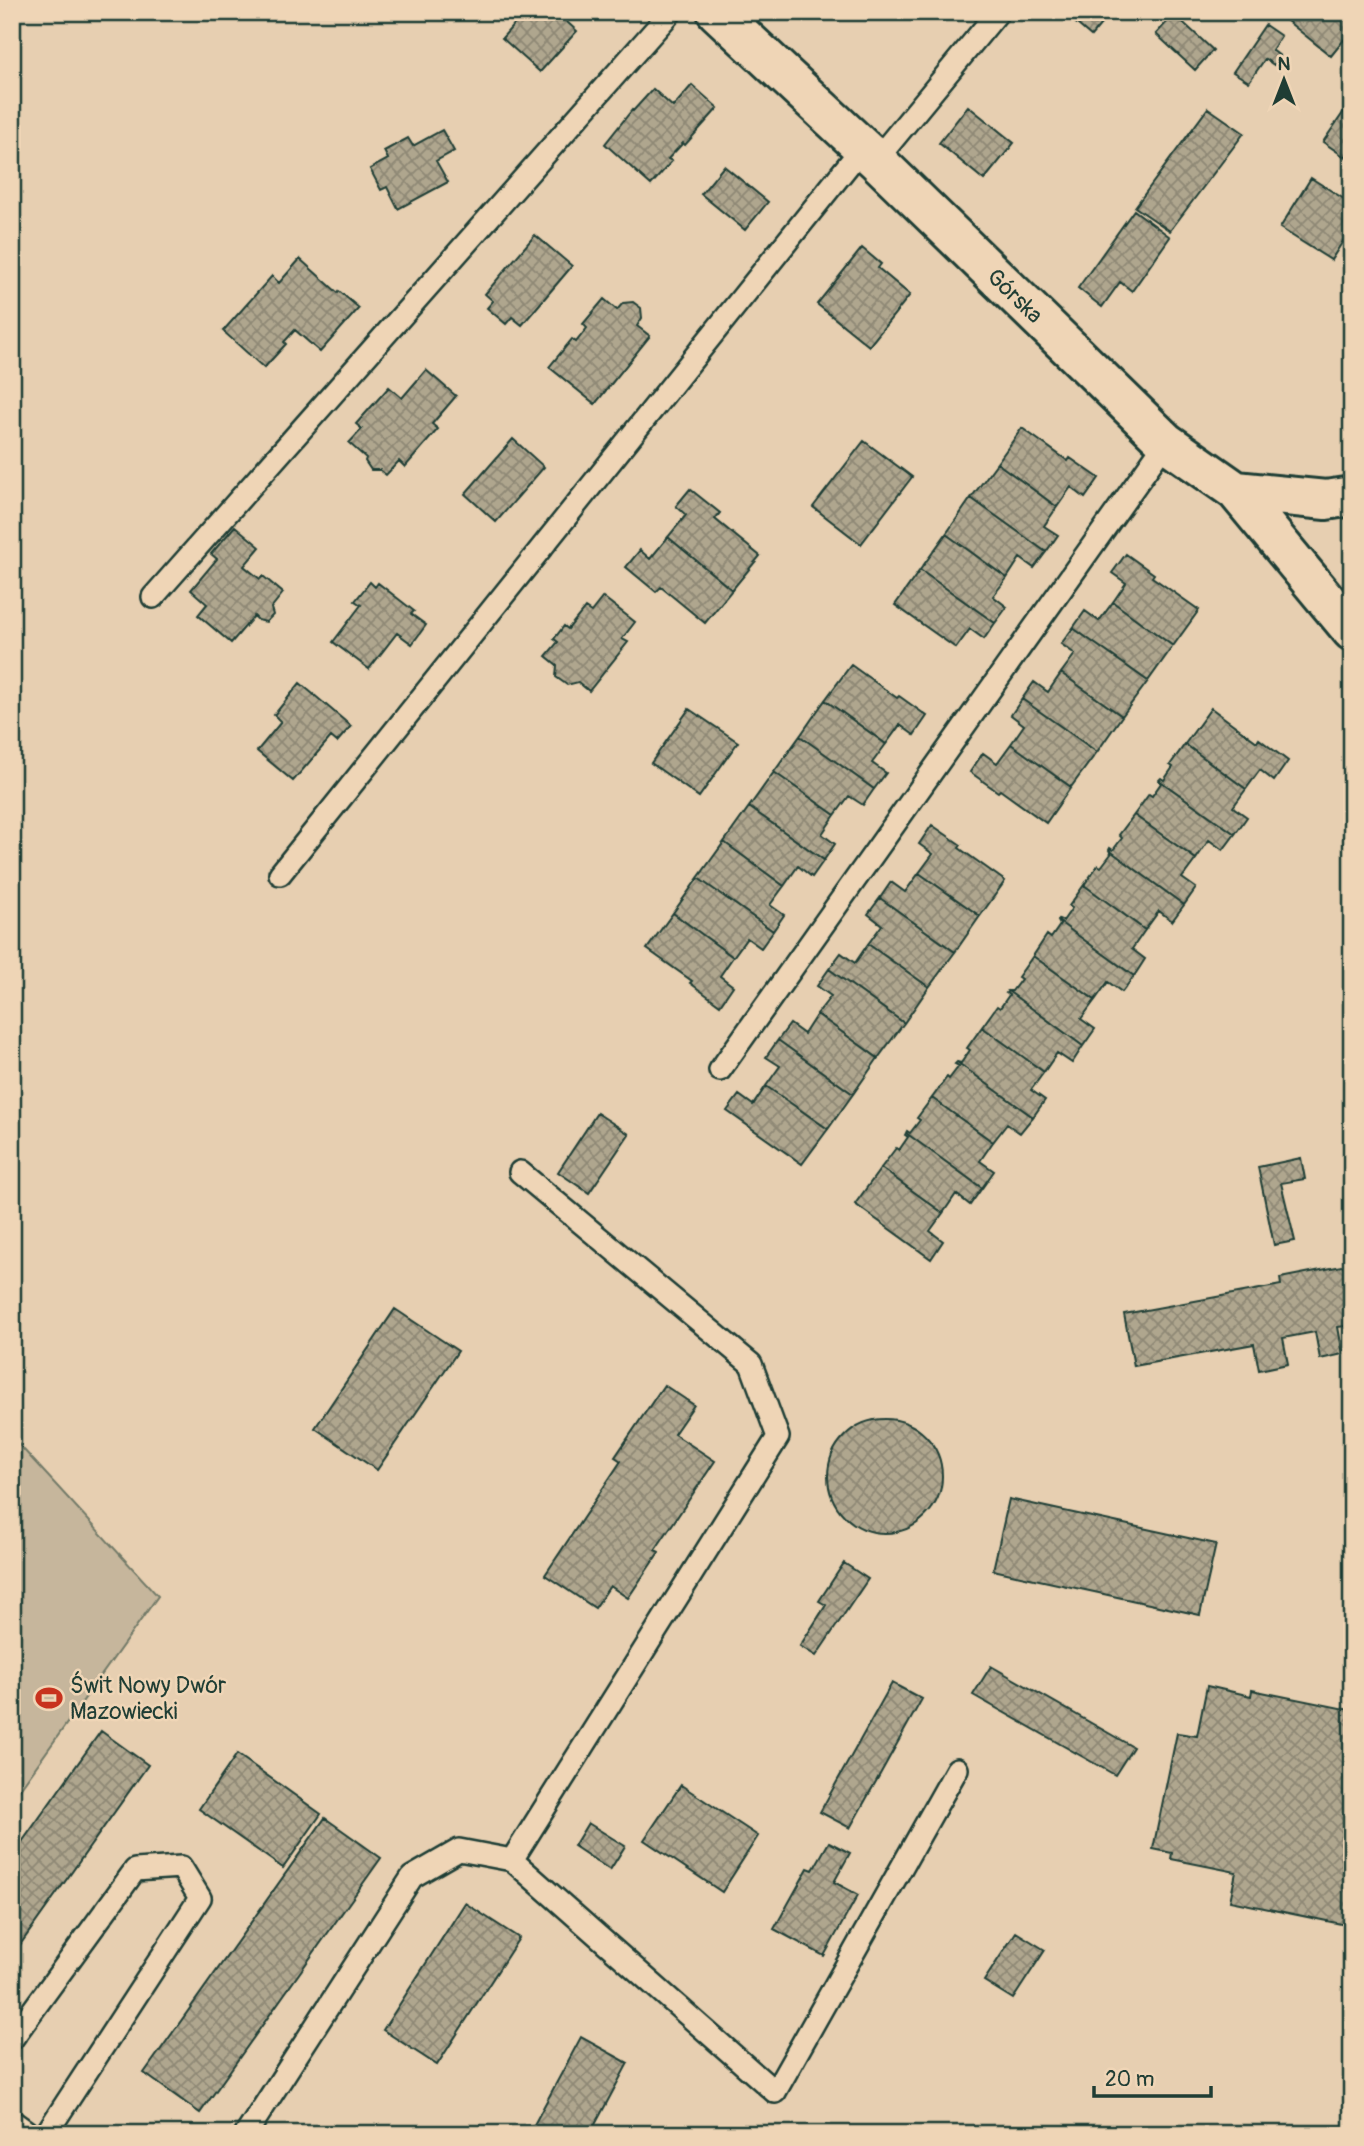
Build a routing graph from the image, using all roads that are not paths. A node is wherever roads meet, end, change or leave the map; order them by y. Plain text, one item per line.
1 (671, 12) edge
2 (717, 12) edge
3 (998, 12) edge
4 (869, 154) junction
5 (1166, 442) junction
6 (1236, 491) junction
7 (1352, 496) edge
8 (153, 597) dead end
9 (1352, 631) edge
10 (280, 874) dead end
11 (720, 1070) dead end
12 (520, 1172) dead end
13 (957, 1769) dead end
14 (512, 1860) junction
15 (12, 2039) edge
16 (12, 2120) edge
17 (30, 2134) edge
18 (46, 2134) edge
19 (246, 2134) edge

1 - 8 lane
2 - 4 street, Górska
3 - 4 lane
4 - 5 street, Górska
4 - 10 lane
5 - 6 street, Górska
5 - 11 lane
6 - 7 street, Górska
6 - 9 street
12 - 14 lane
13 - 14 lane
14 - 19 lane
15 - 18 lane
16 - 17 lane

